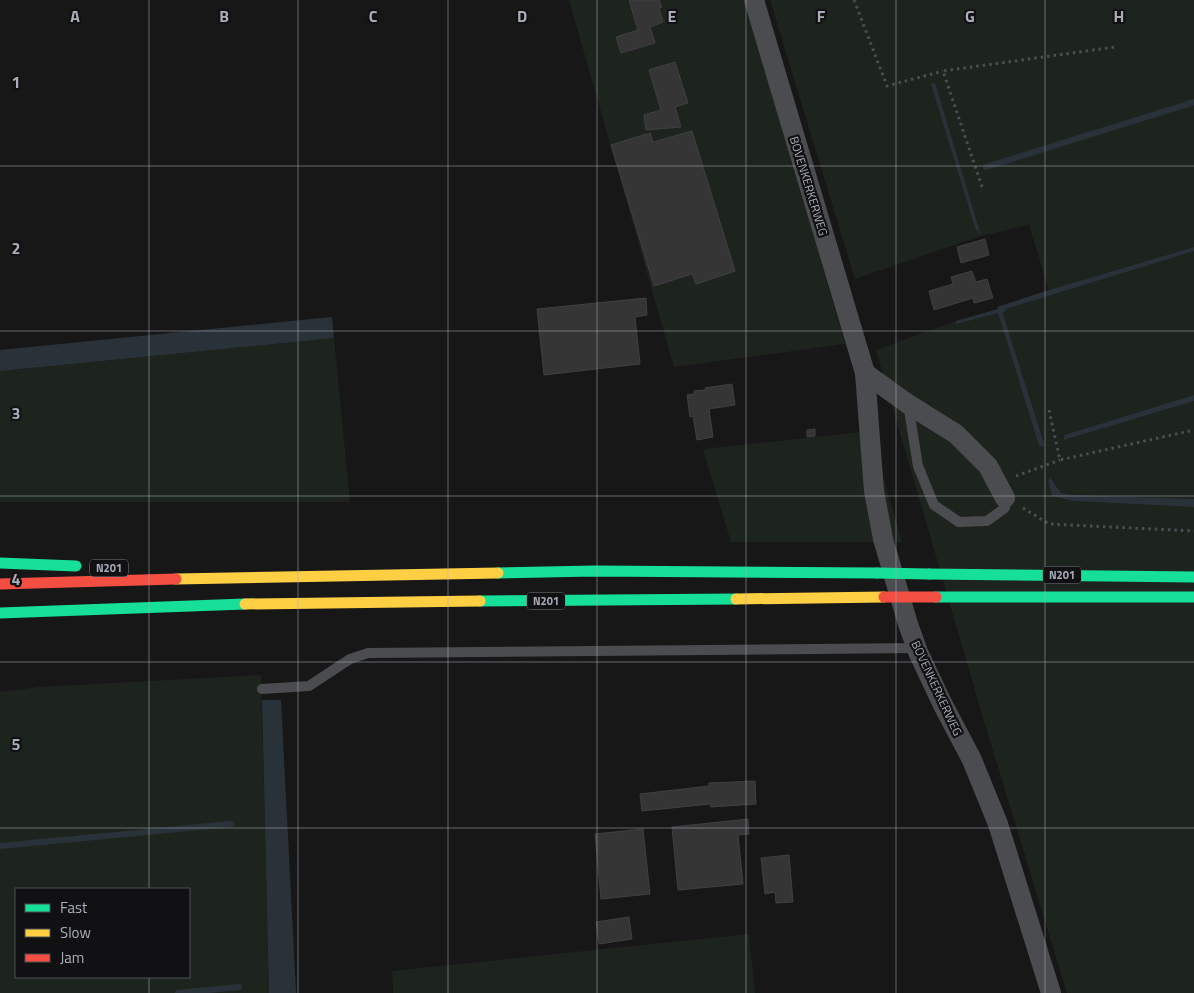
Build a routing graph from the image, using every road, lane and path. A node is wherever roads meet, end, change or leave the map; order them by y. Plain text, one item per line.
1 (754, 0) edge
2 (854, 0) edge
3 (1116, 47) dead end
4 (943, 71) junction
5 (982, 187) dead end
6 (865, 373) junction
7 (908, 404) junction
8 (1049, 410) dead end
9 (1194, 430) edge
10 (1060, 460) junction
11 (1001, 491) junction
12 (1194, 531) edge
13 (0, 563) edge
14 (90, 567) dead end
15 (119, 569) dead end
16 (1194, 576) edge
17 (217, 578) junction
18 (0, 584) edge
19 (1194, 597) edge
20 (208, 604) junction
21 (0, 613) edge
22 (0, 625) edge
23 (916, 648) junction
24 (262, 689) dead end
25 (1050, 993) edge

1 - 6 street, BOVENKERKERWEG
2 - 4 path
3 - 4 path
4 - 5 path
6 - 7 street
6 - 23 street, BOVENKERKERWEG
7 - 11 street
7 - 11 lane
8 - 10 path
9 - 10 path
10 - 11 path
11 - 12 path
13 - 14 highway, N201
15 - 17 highway, N201
16 - 17 highway, N201, bridge
17 - 18 highway, N201
19 - 20 highway, N201, bridge
20 - 21 highway, N201
20 - 22 highway, N201
23 - 24 lane
23 - 25 street, BOVENKERKERWEG

